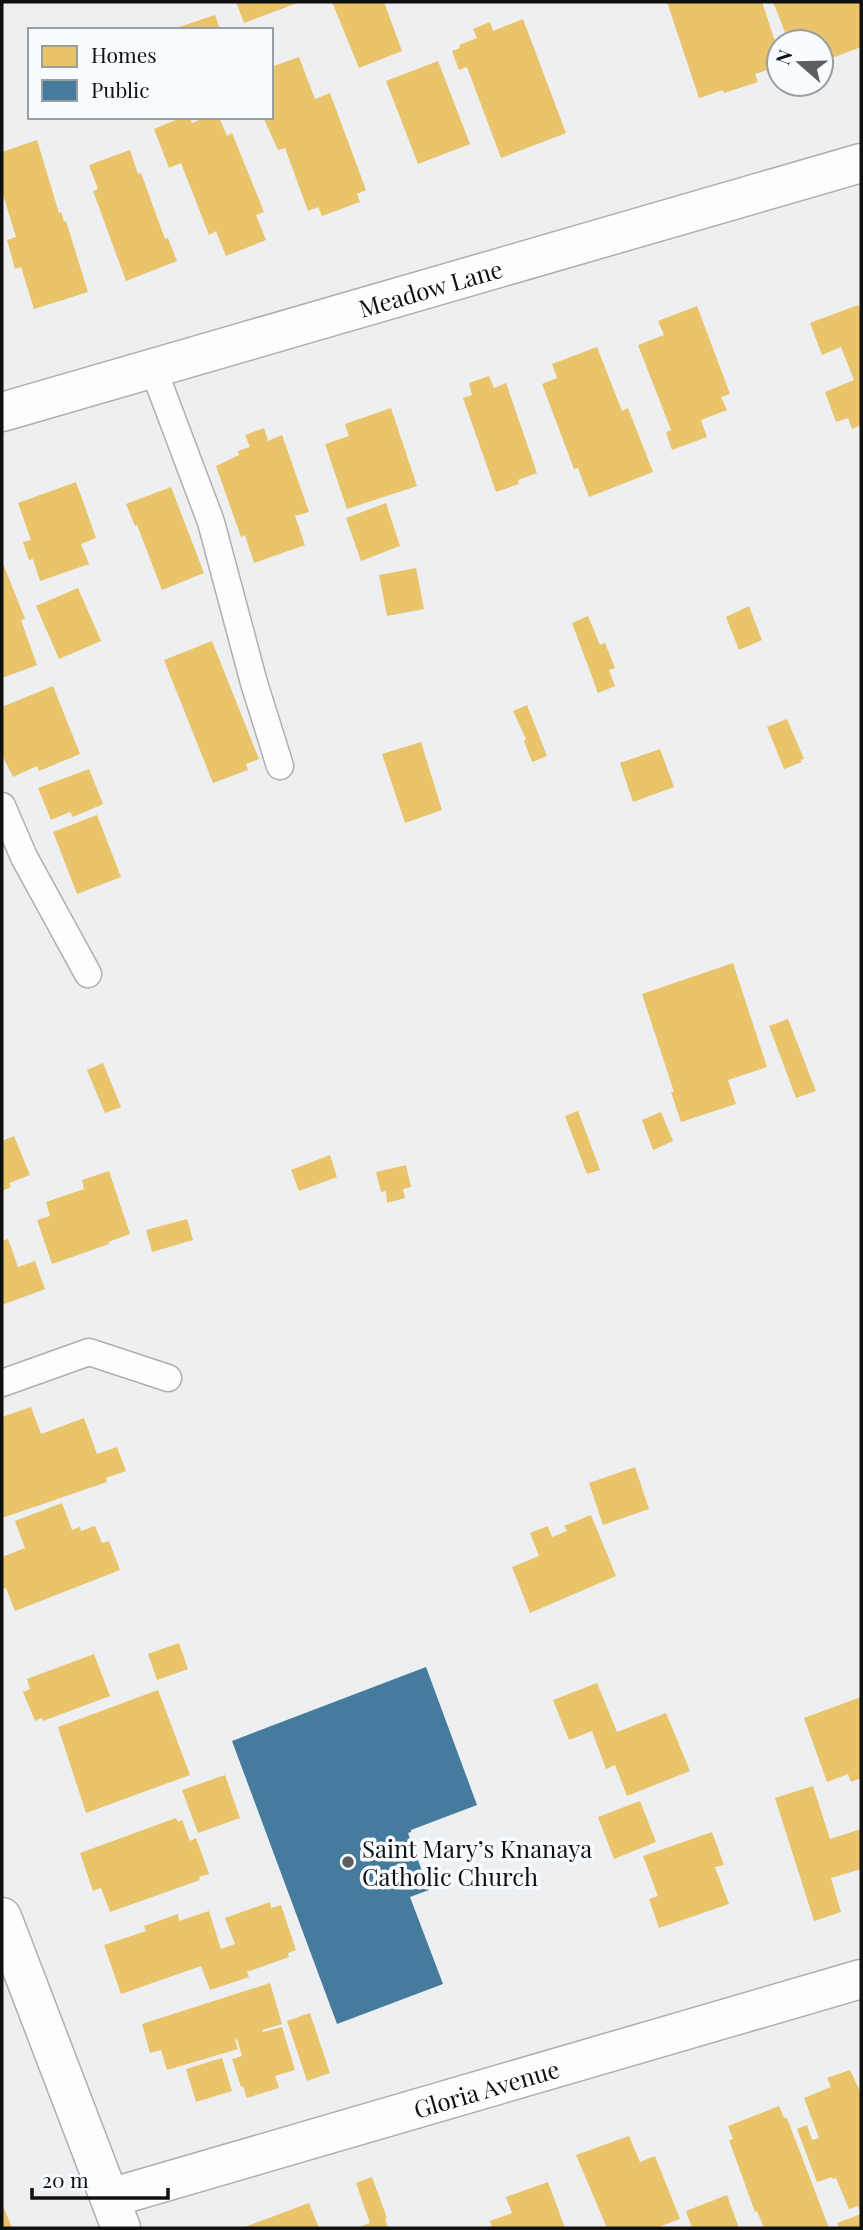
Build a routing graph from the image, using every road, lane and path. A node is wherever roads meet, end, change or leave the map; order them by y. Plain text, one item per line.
1 (861, 163) edge
2 (153, 368) junction
3 (2, 412) edge
4 (280, 766) dead end
5 (2, 806) edge
6 (88, 974) dead end
7 (168, 1378) dead end
8 (2, 1383) edge
9 (2, 1916) edge
10 (861, 1979) edge
11 (116, 2213) edge

1 - 2 street, Meadow Lane
2 - 3 street, Meadow Lane
2 - 4 lane
5 - 6 lane
7 - 8 lane
9 - 11 street
10 - 11 street, Gloria Avenue

